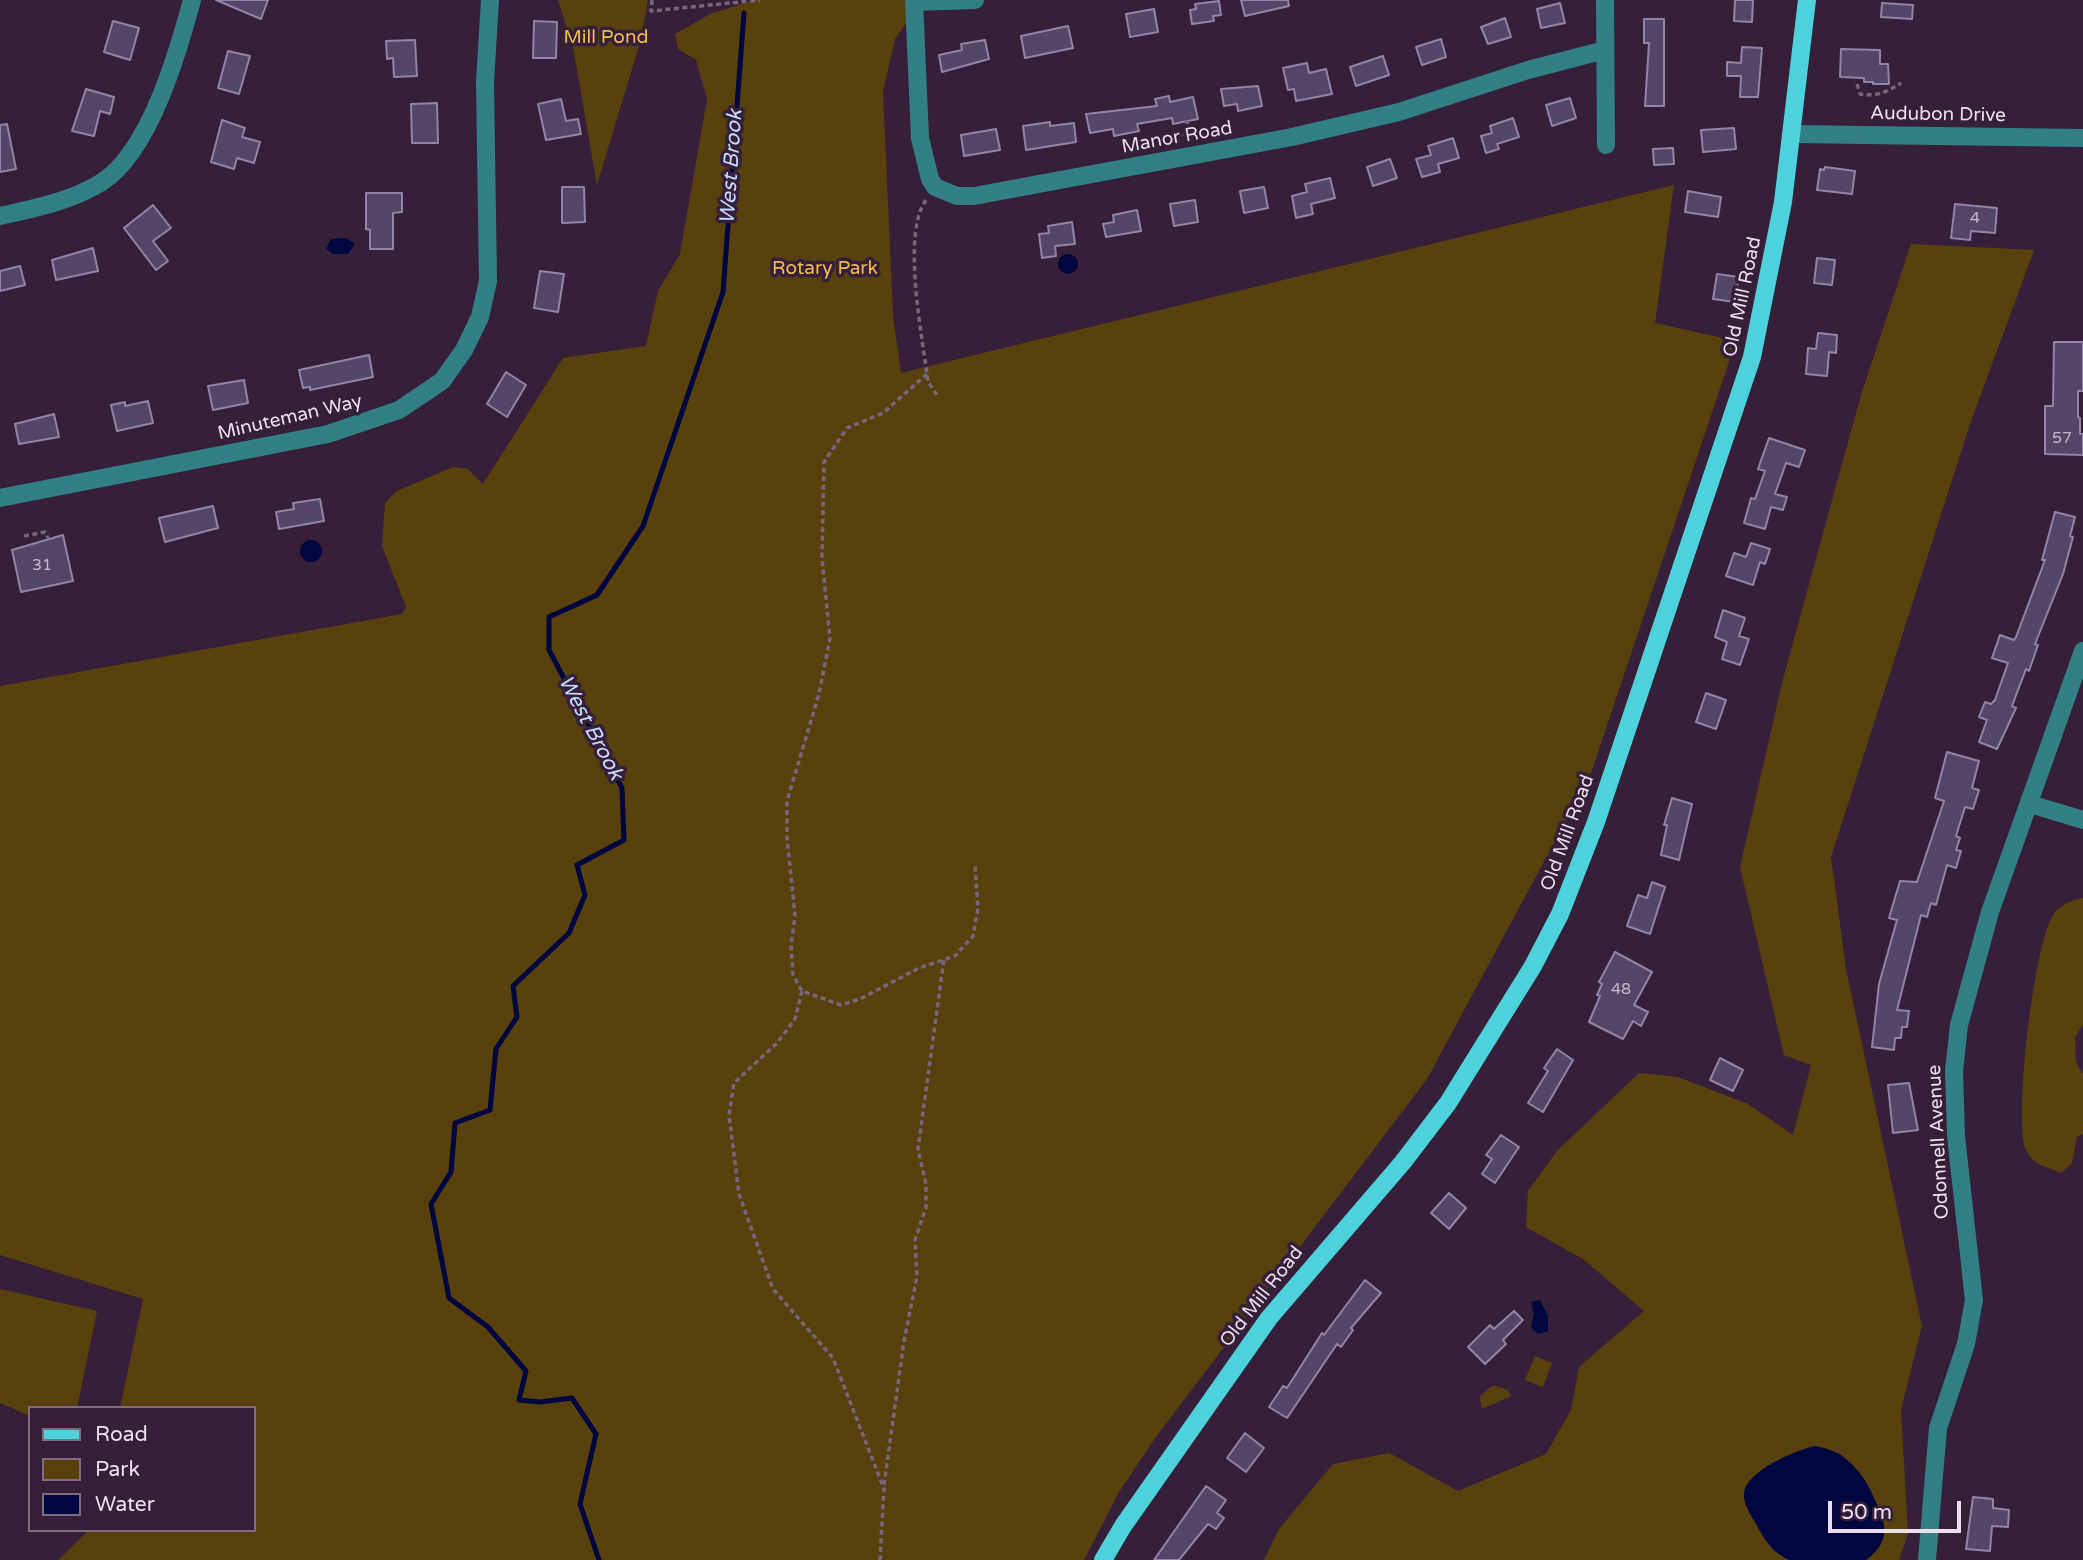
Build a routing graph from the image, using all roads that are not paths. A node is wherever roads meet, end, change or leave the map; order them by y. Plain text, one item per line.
1 (192, 0) edge
2 (490, 0) edge
3 (975, 0) edge
4 (1605, 0) edge
5 (1807, 0) edge
6 (914, 1) edge
7 (1605, 50) junction
8 (1792, 134) junction
9 (2083, 138) edge
10 (1606, 145) dead end
11 (0, 216) edge
12 (0, 498) edge
13 (2083, 651) edge
14 (2030, 804) junction
15 (2083, 820) edge
16 (1103, 1560) edge
17 (1927, 1560) edge

1 - 11 street
2 - 12 street, Minuteman Way
3 - 6 street
4 - 7 street
5 - 8 main road, Old Mill Road
6 - 7 street, Manor Road
7 - 10 street
8 - 9 street, Audubon Drive
8 - 16 main road, Old Mill Road
13 - 14 street, Odonnell Avenue
14 - 15 street
14 - 17 street, Odonnell Avenue

